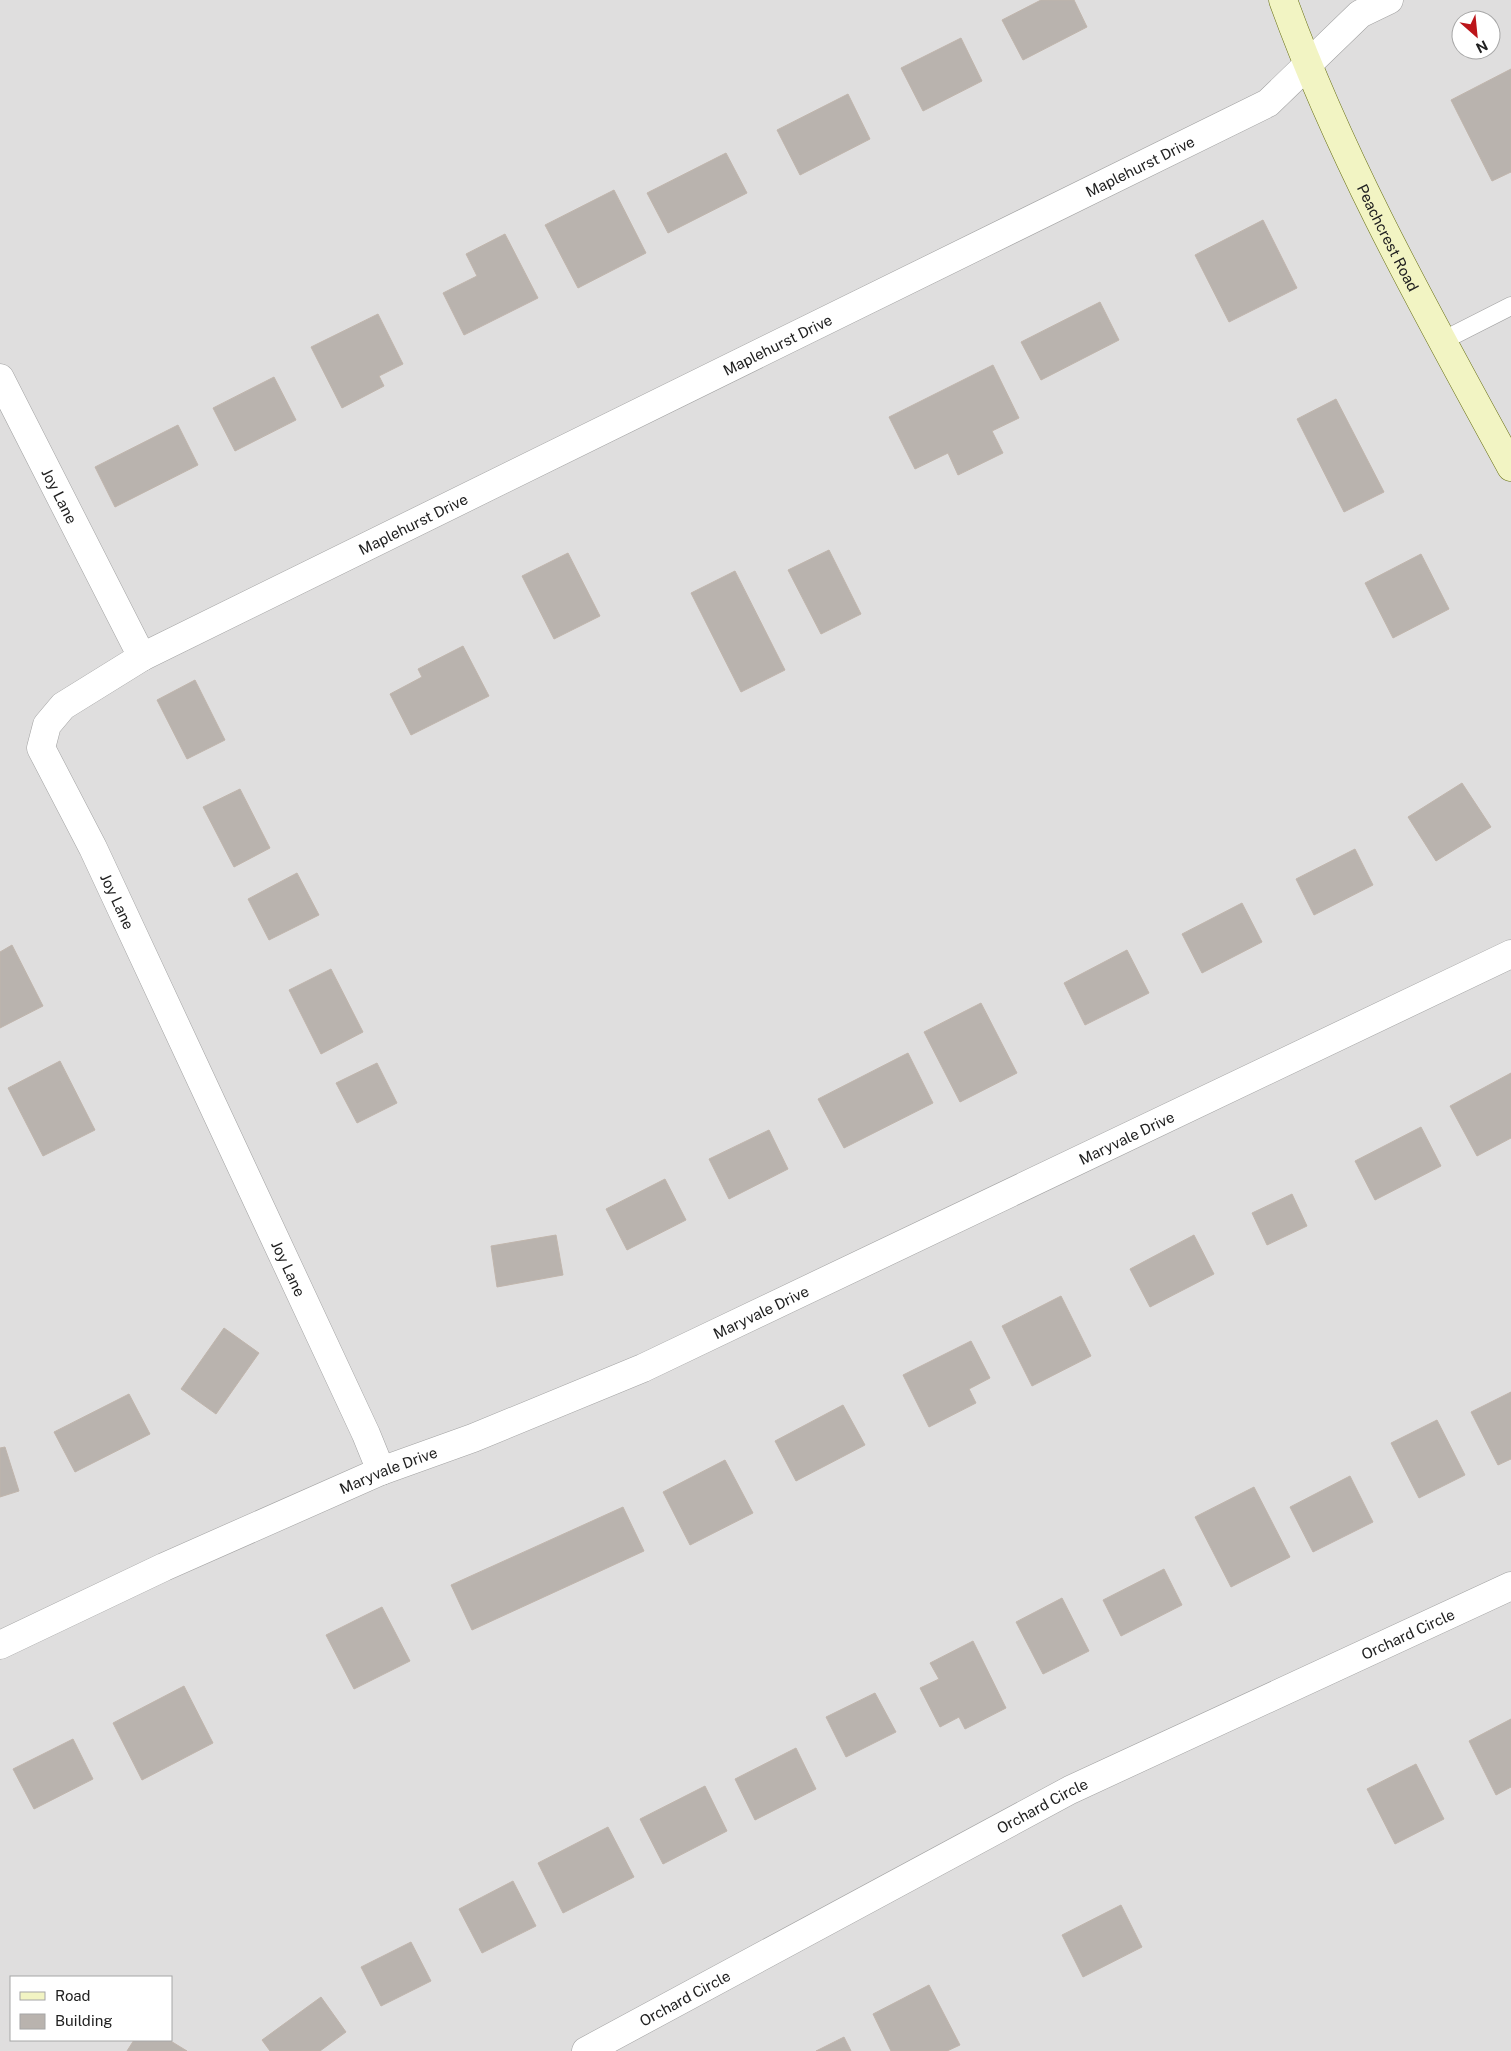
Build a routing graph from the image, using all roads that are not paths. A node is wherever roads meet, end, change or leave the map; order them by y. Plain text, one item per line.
1 (1283, 0) edge
2 (1389, 0) edge
3 (1306, 64) junction
4 (1511, 306) edge
5 (1442, 341) junction
6 (0, 378) edge
7 (1511, 466) edge
8 (142, 657) junction
9 (1511, 954) edge
10 (382, 1471) junction
11 (1511, 1586) edge
12 (0, 1645) edge
13 (586, 2051) edge

1 - 3 street, Peachcrest Road
2 - 3 street, Maplehurst Drive
3 - 5 street, Peachcrest Road
3 - 8 street, Maplehurst Drive
4 - 5 lane
5 - 7 street, Peachcrest Road
6 - 8 street, Joy Lane
8 - 10 street, Joy Lane
9 - 10 street, Maryvale Drive
10 - 12 street, Maryvale Drive
11 - 13 street, Orchard Circle

